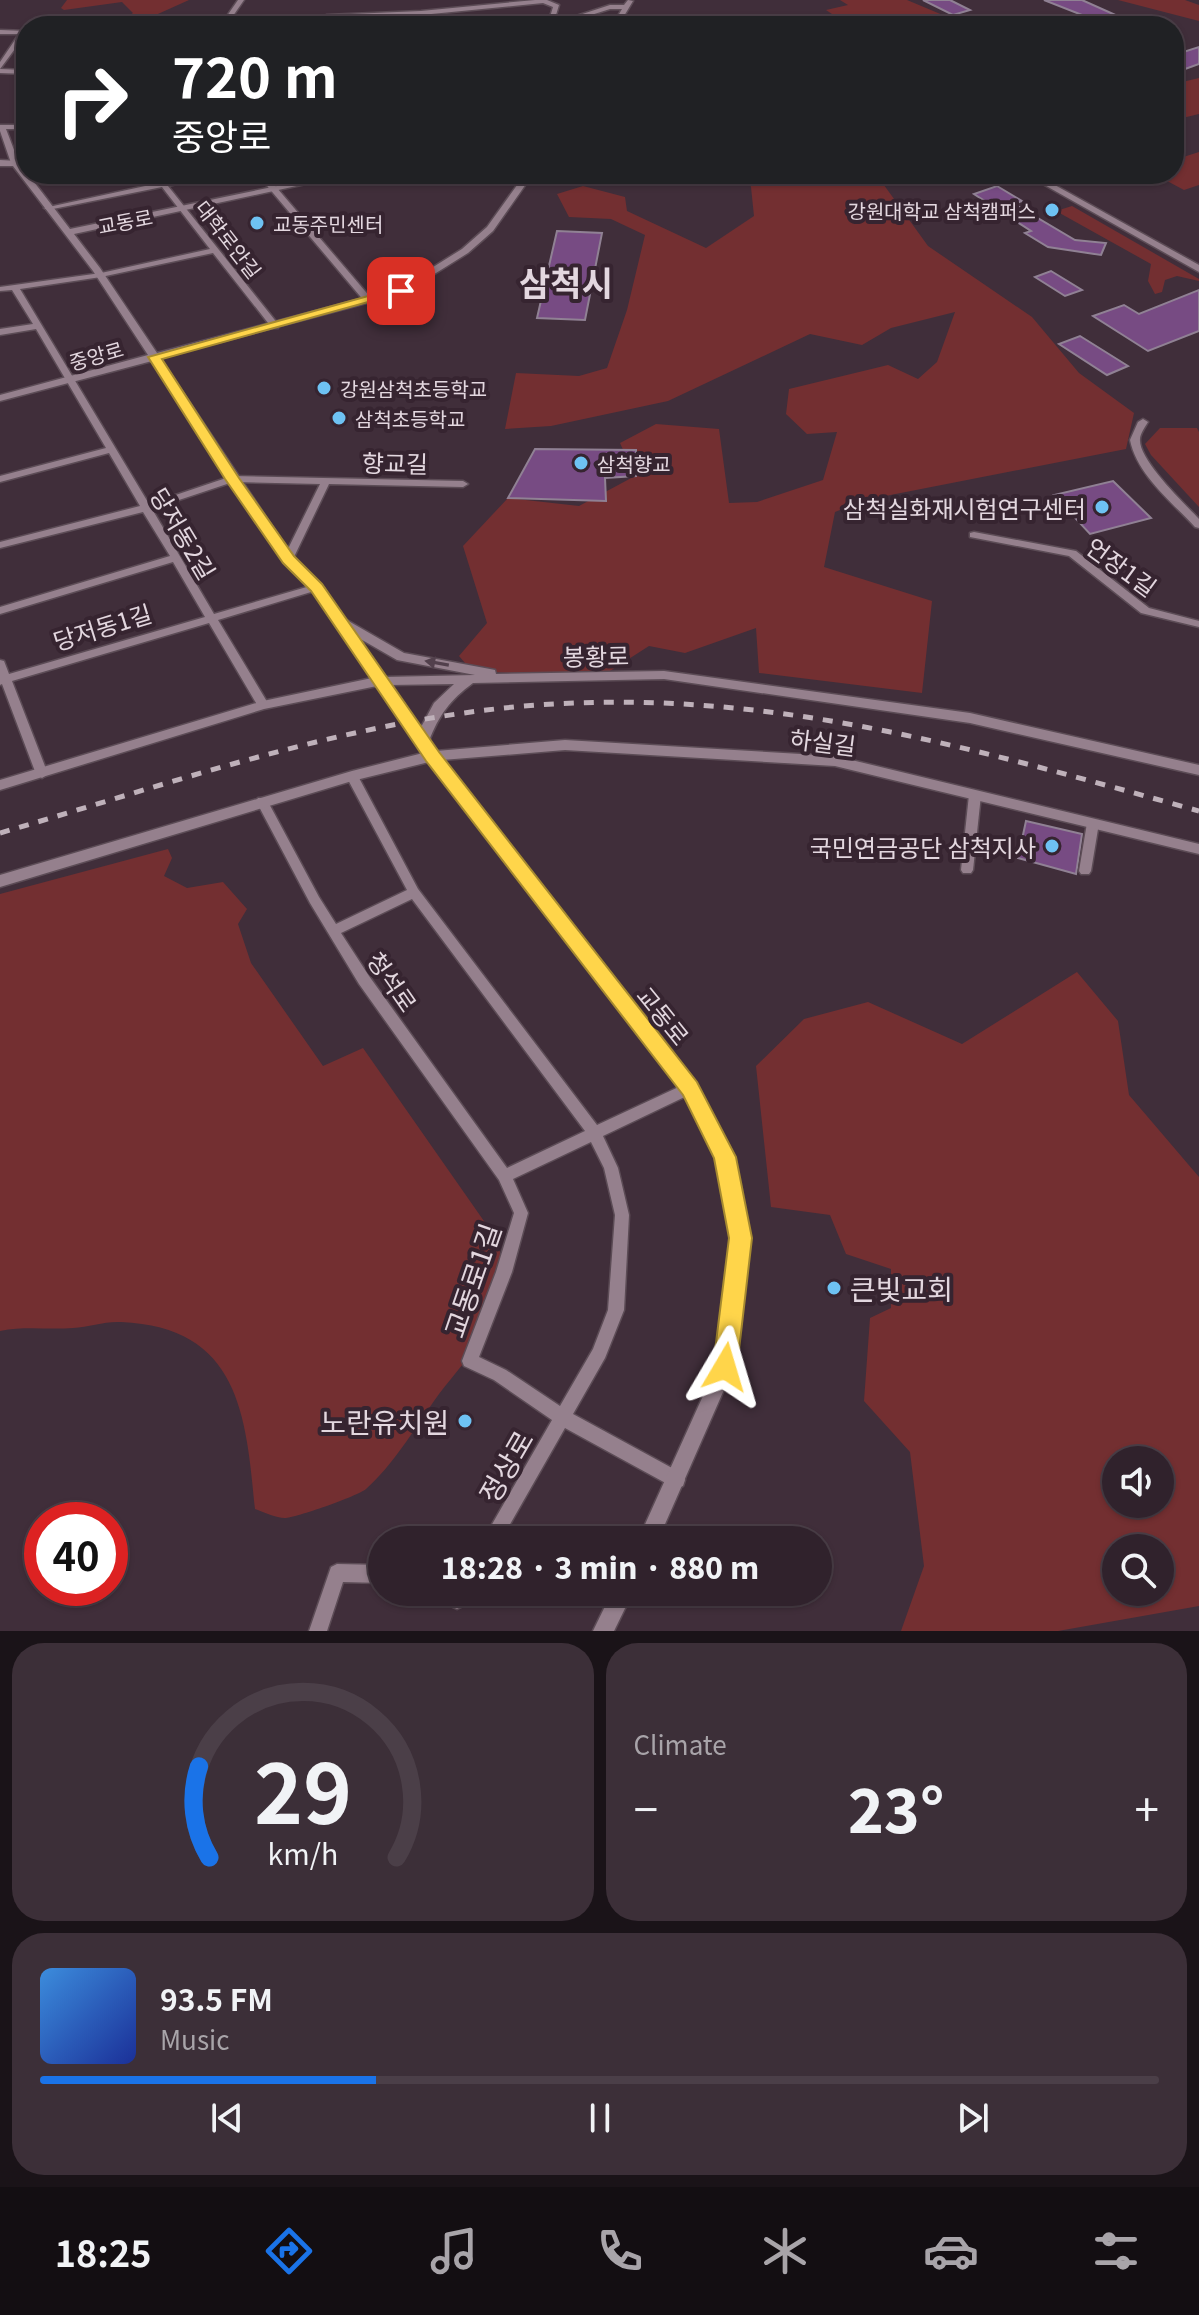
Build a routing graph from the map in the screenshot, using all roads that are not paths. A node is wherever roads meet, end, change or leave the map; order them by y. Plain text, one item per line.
1 (628, 4) edge
2 (400, 6) dead end
3 (409, 13) junction
4 (348, 16) edge
5 (552, 16) edge
6 (582, 16) edge
7 (16, 44) edge
8 (0, 69) edge
9 (1, 127) edge
10 (0, 163) edge
11 (15, 163) joint
12 (30, 184) edge
13 (168, 184) edge
14 (272, 184) edge
15 (301, 184) edge
16 (522, 184) edge
17 (1047, 184) edge
18 (163, 185) junction
19 (278, 189) junction
20 (48, 208) junction
21 (182, 209) junction
22 (68, 232) junction
23 (215, 250) junction
24 (1199, 269) edge
25 (101, 275) junction
26 (15, 287) junction
27 (0, 289) edge
28 (368, 300) junction
29 (38, 326) junction
30 (275, 326) junction
31 (0, 332) edge
32 (154, 357) junction
33 (70, 381) junction
34 (0, 398) edge
35 (1143, 422) dead end
36 (111, 449) junction
37 (0, 479) edge
38 (232, 479) junction
39 (326, 481) junction
40 (463, 484) dead end
41 (146, 508) junction
42 (1199, 525) edge
43 (974, 535) dead end
44 (0, 545) edge
45 (175, 558) junction
46 (288, 559) junction
47 (317, 587) junction
48 (0, 611) edge
49 (210, 616) junction
50 (335, 618) junction
51 (1199, 624) edge
52 (0, 664) edge
53 (514, 678) junction
54 (471, 679) junction
55 (3, 680) edge
56 (379, 681) junction
57 (263, 705) junction
58 (422, 741) junction
59 (432, 756) junction
60 (1199, 770) edge
61 (42, 774) junction
62 (352, 776) junction
63 (0, 785) edge
64 (975, 795) junction
65 (262, 801) junction
66 (1093, 823) junction
67 (1199, 849) edge
68 (967, 870) dead end
69 (1085, 871) dead end
70 (0, 881) edge
71 (414, 892) junction
72 (334, 931) junction
73 (690, 1088) junction
74 (593, 1131) junction
75 (504, 1176) junction
76 (563, 1418) junction
77 (677, 1480) junction
78 (500, 1526) edge
79 (655, 1526) edge
80 (368, 1574) edge
81 (616, 1606) edge
82 (318, 1631) edge
83 (603, 1631) edge

1 - 6 street
2 - 3 street
3 - 4 street
3 - 5 street
7 - 8 street
9 - 11 street, 교동로
10 - 11 street
12 - 20 street, 교동로
13 - 18 street, 교동로
14 - 19 street
15 - 19 street, 교동로
16 - 28 street, 중앙로
17 - 24 street
18 - 20 street, 교동로
18 - 21 street, 대학로안길
19 - 21 street, 교동로
19 - 28 street
20 - 22 street, 교동로
21 - 22 street, 교동로
21 - 23 street, 대학로안길
22 - 25 street, 교동로
23 - 25 street, 교동로
23 - 30 street, 대학로안길
25 - 26 street, 교동로
25 - 32 street, 교동로
26 - 27 street, 교동로
26 - 29 street, 당저동2길
28 - 30 street, 중앙로
29 - 31 street
29 - 33 street, 당저동2길
30 - 32 street, 중앙로
32 - 33 street, 중앙로
32 - 38 street, 교동로
33 - 34 street, 중앙로
33 - 36 street, 당저동2길
35 - 42 street
36 - 37 street
36 - 41 street, 당저동2길
38 - 39 street, 향교길
38 - 41 street
38 - 46 street, 교동로
39 - 40 street, 향교길
39 - 46 street, 향교길
41 - 44 street
41 - 45 street, 당저동2길
43 - 51 street, 언장1길
45 - 48 street, 당저동1길
45 - 49 street, 당저동2길
46 - 47 street, 교동로
47 - 49 street
47 - 50 street, 교동로
49 - 55 street, 당저동1길
49 - 57 street, 당저동2길
53 -> 50 street
50 - 56 street, 교동로
52 - 55 street
53 - 54 street, 봉황로
53 - 60 street, 봉황로
54 - 56 street, 봉황로
54 - 58 street
55 - 61 street
56 - 57 street, 봉황로
56 - 58 street, 교동로
57 - 61 street, 봉황로
58 - 59 street, 교동로
59 - 62 street
59 - 64 street, 하실길
59 - 73 street, 교동로
61 - 63 street, 봉황로
62 - 65 street
62 - 71 street
64 - 66 street, 하실길
64 - 68 street
65 - 70 street
65 - 72 street, 청석로
66 - 67 street, 하실길
66 - 69 street
71 - 72 street
71 - 74 street
72 - 75 street, 청석로
73 - 74 street
73 - 77 street, 교동로
74 - 75 street
74 - 76 street
75 - 76 street, 교동로1길
76 - 77 street
76 - 78 street, 정상로
77 - 79 street, 교동로
80 - 82 street
81 - 83 street

